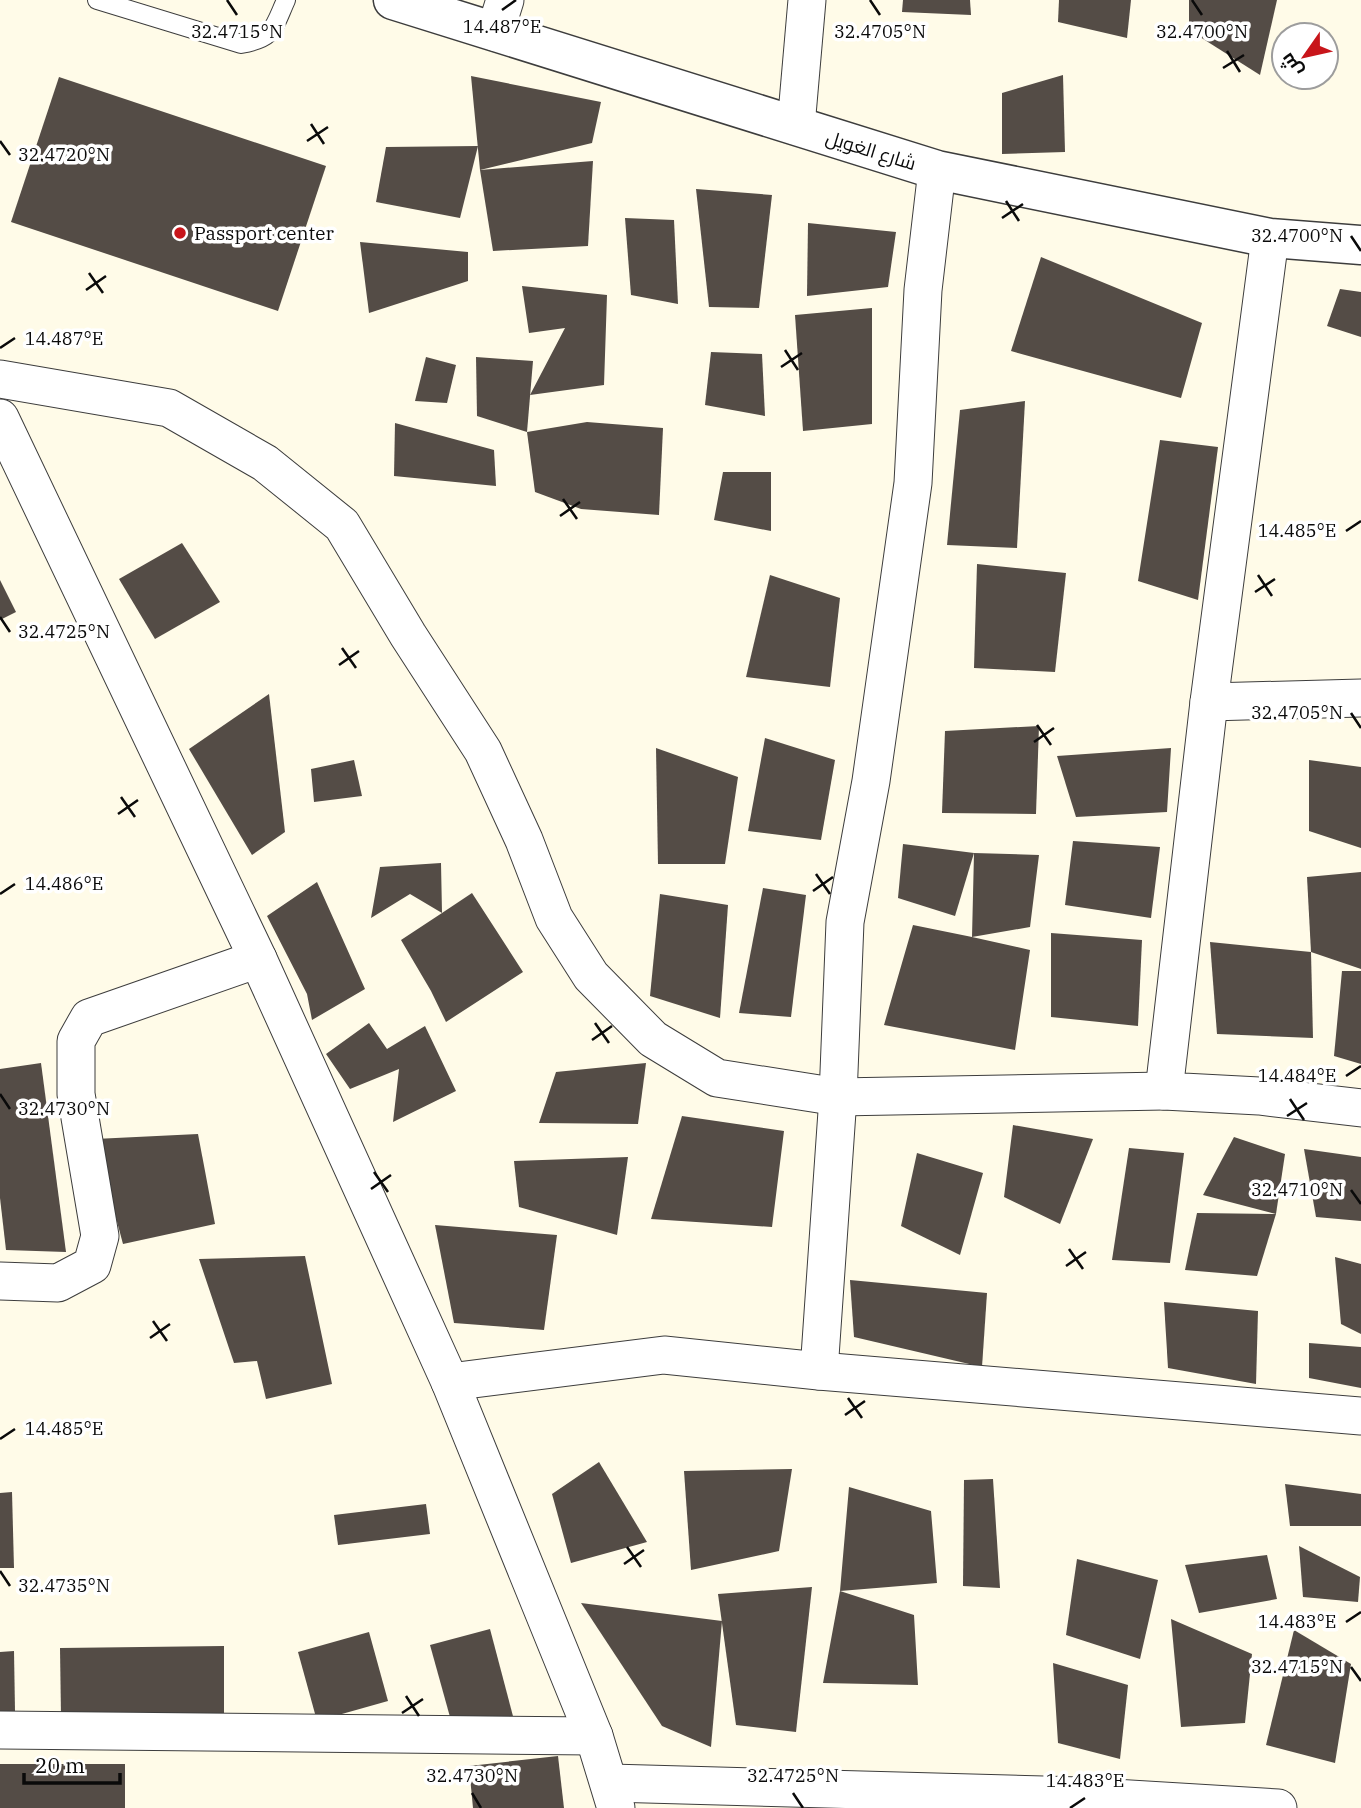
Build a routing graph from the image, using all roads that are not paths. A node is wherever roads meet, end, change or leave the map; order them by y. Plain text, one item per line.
1 (97, 0) edge
2 (286, 0) edge
3 (393, 0) edge
4 (807, 0) edge
5 (500, 16) edge
6 (796, 126) junction
7 (937, 170) junction
8 (1270, 238) junction
9 (1361, 245) edge
10 (0, 379) edge
11 (0, 418) edge
12 (1361, 698) edge
13 (1209, 702) junction
14 (258, 959) junction
15 (1164, 1091) junction
16 (838, 1097) junction
17 (1361, 1108) edge
18 (0, 1281) edge
19 (819, 1371) junction
20 (450, 1382) junction
21 (1361, 1416) edge
22 (0, 1730) edge
23 (594, 1736) junction
24 (613, 1796) edge
25 (1278, 1808) edge

1 - 2 lane
3 - 5 street, شارع الغويل
4 - 6 street
5 - 6 street, شارع الغويل
6 - 7 street, شارع الغويل
7 - 8 street, شارع الغويل
7 - 16 street
8 - 9 street, شارع الغويل
8 - 13 street
10 - 16 street
11 - 14 street
12 - 13 street
13 - 15 street
14 - 18 street
14 - 20 street
15 - 16 street
15 - 17 street
16 - 19 street
19 - 20 street
19 - 21 street
20 - 23 street
22 - 23 street
23 - 24 street
24 - 25 street

